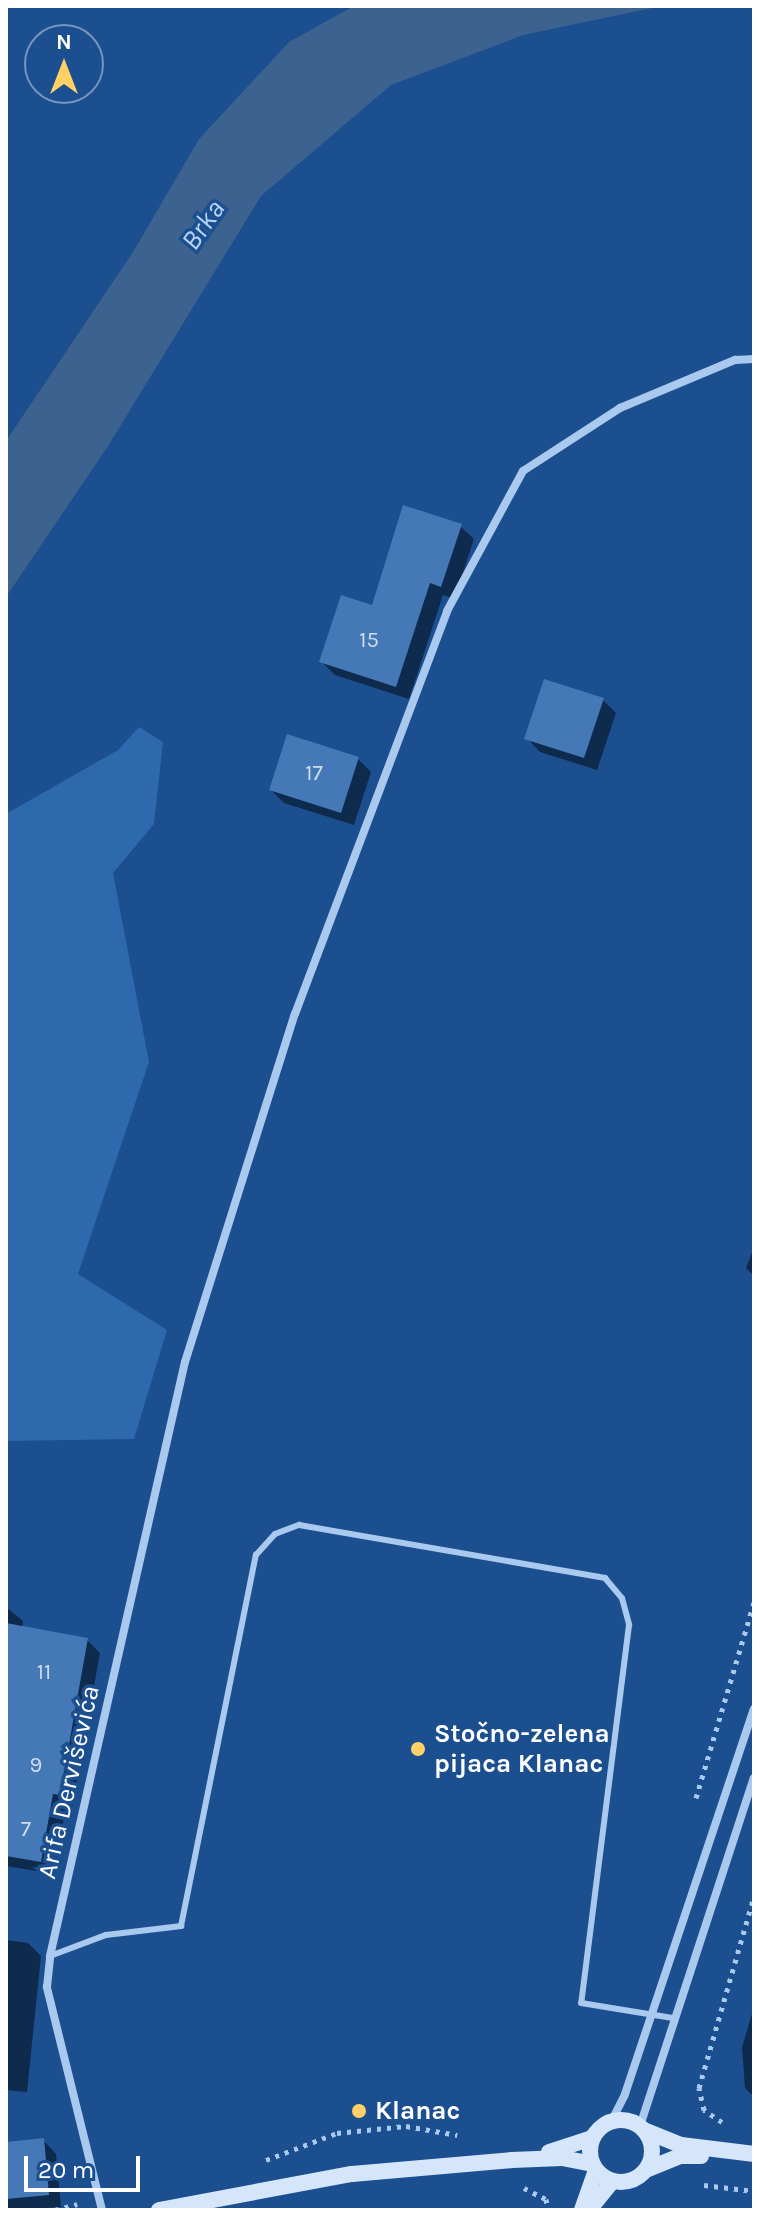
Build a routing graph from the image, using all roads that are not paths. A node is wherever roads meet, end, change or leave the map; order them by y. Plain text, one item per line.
1 (754, 359) edge
2 (754, 1709) edge
3 (754, 1778) edge
4 (50, 1956) junction
5 (649, 2015) junction
6 (673, 2018) junction
7 (611, 2122) junction
8 (643, 2129) junction
9 (592, 2138) junction
10 (750, 2154) edge
11 (512, 2160) junction
12 (594, 2167) junction
13 (648, 2169) junction
14 (612, 2182) junction
15 (212, 2204) edge
16 (102, 2210) edge
17 (159, 2210) edge
18 (582, 2210) edge
19 (589, 2210) edge

1 - 4 street, Arifa Derviševića
2 - 5 street
3 - 6 street
4 - 5 lane
4 - 16 street, Arifa Derviševića
5 - 6 lane
5 - 7 street
6 - 8 street
7 - 8 main road
7 - 9 main road
8 - 10 main road
8 - 13 main road
9 - 11 main road
9 - 12 main road
10 - 13 main road
11 - 12 main road
11 - 15 main road
12 - 14 main road
12 - 18 main road
13 - 14 main road
14 - 19 main road
15 - 17 main road

